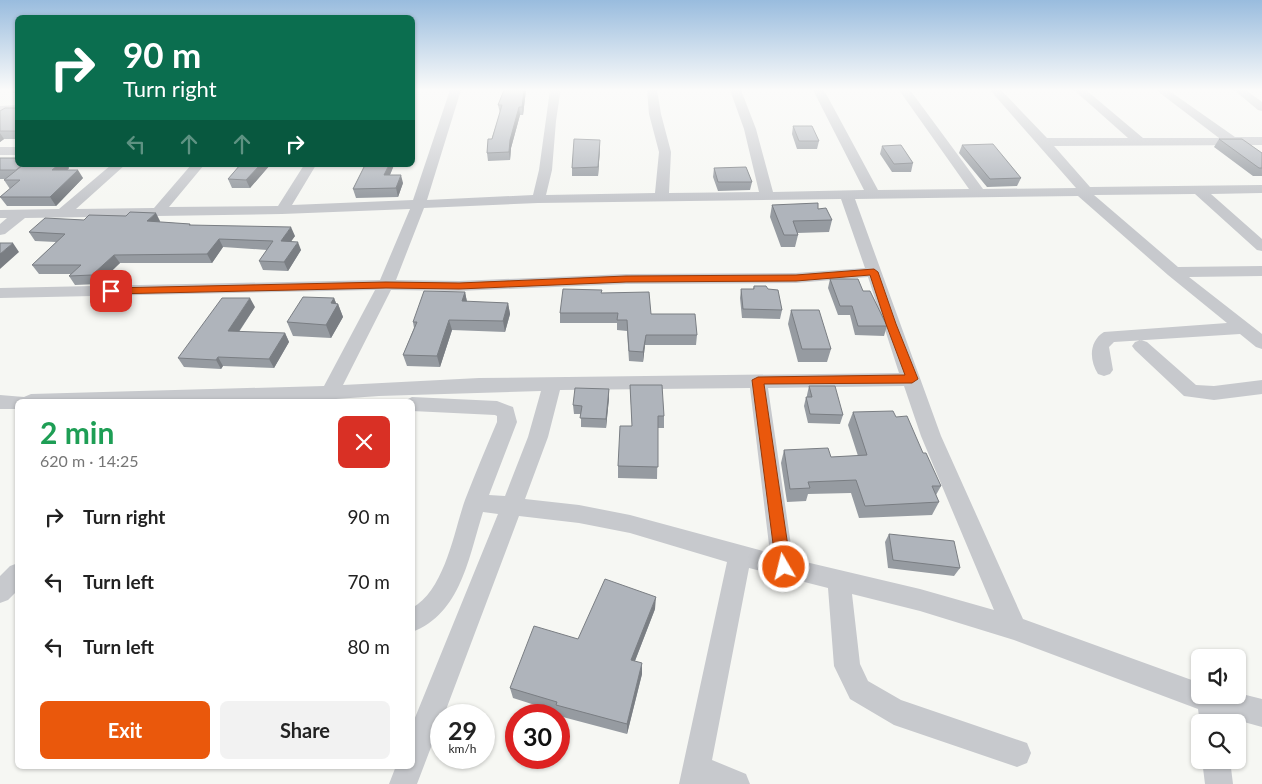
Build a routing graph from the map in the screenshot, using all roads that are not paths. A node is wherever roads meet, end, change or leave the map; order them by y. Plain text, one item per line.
1 (444, 127) edge
2 (550, 127) edge
3 (658, 127) edge
4 (748, 127) edge
5 (837, 127) edge
6 (931, 127) edge
7 (1029, 127) edge
8 (1123, 127) edge
9 (1212, 127) edge
10 (1139, 140) junction
11 (1232, 141) junction
12 (1262, 141) edge
13 (1044, 142) junction
14 (0, 151) edge
15 (15, 151) edge
16 (117, 167) edge
17 (196, 167) edge
18 (309, 167) edge
19 (1262, 189) edge
20 (1081, 190) junction
21 (1199, 190) junction
22 (978, 192) junction
23 (846, 194) junction
24 (872, 194) junction
25 (767, 196) junction
26 (662, 197) junction
27 (538, 199) junction
28 (418, 205) junction
29 (282, 210) junction
30 (64, 212) junction
31 (158, 212) junction
32 (0, 214) edge
33 (21, 214) junction
34 (0, 230) edge
35 (1262, 247) edge
36 (1262, 270) edge
37 (874, 272) junction
38 (1174, 272) junction
39 (386, 285) junction
40 (0, 293) edge
41 (1243, 328) junction
42 (1262, 343) edge
43 (1141, 346) dead end
44 (1104, 370) dead end
45 (912, 379) junction
46 (758, 380) junction
47 (552, 385) junction
48 (1262, 387) edge
49 (326, 397) edge
50 (172, 399) edge
51 (0, 402) edge
52 (15, 402) edge
53 (415, 404) edge
54 (475, 502) junction
55 (512, 506) junction
56 (740, 556) junction
57 (784, 567) junction
58 (15, 576) edge
59 (839, 581) junction
60 (0, 592) edge
61 (415, 619) edge
62 (1014, 628) junction
63 (1212, 711) edge
64 (1262, 713) edge
65 (415, 753) edge
66 (1016, 754) dead end
67 (409, 769) edge
68 (1217, 769) edge
69 (695, 776) edge
70 (404, 784) edge
71 (736, 784) edge
72 (1218, 784) edge

1 - 28 street
2 - 27 street
3 - 26 street
4 - 25 street
5 - 24 street
6 - 22 street
7 - 13 street
8 - 10 street
9 - 11 street
10 - 11 street
10 - 13 street
11 - 12 street
13 - 20 street
14 - 15 street
16 - 30 street
17 - 31 street
18 - 29 street
19 - 21 street
20 - 21 street
20 - 22 street
20 - 38 street
21 - 35 street
22 - 24 street
23 - 24 street
23 - 25 street
23 - 37 street
25 - 26 street
26 - 27 street
27 - 28 street
28 - 29 street
28 - 39 street
29 - 31 street
30 - 31 street
30 - 33 street
32 - 33 street
33 - 34 street
36 - 38 street
37 - 39 street
37 - 45 street
38 - 41 street
39 - 40 street
39 - 49 street
41 - 42 street
41 - 44 street
43 - 48 street
45 - 46 street
45 - 62 street
46 - 47 street
46 - 57 street
47 - 49 street
47 - 55 street
49 - 50 street
51 - 52 street
53 - 54 street
54 - 55 street
54 - 61 street
55 - 56 street
55 - 65 street
56 - 57 street
56 - 69 street
57 - 59 street
58 - 60 street
59 - 62 street
59 - 66 street
62 - 63 street
63 - 64 street
67 - 70 street
68 - 72 street
69 - 71 street

